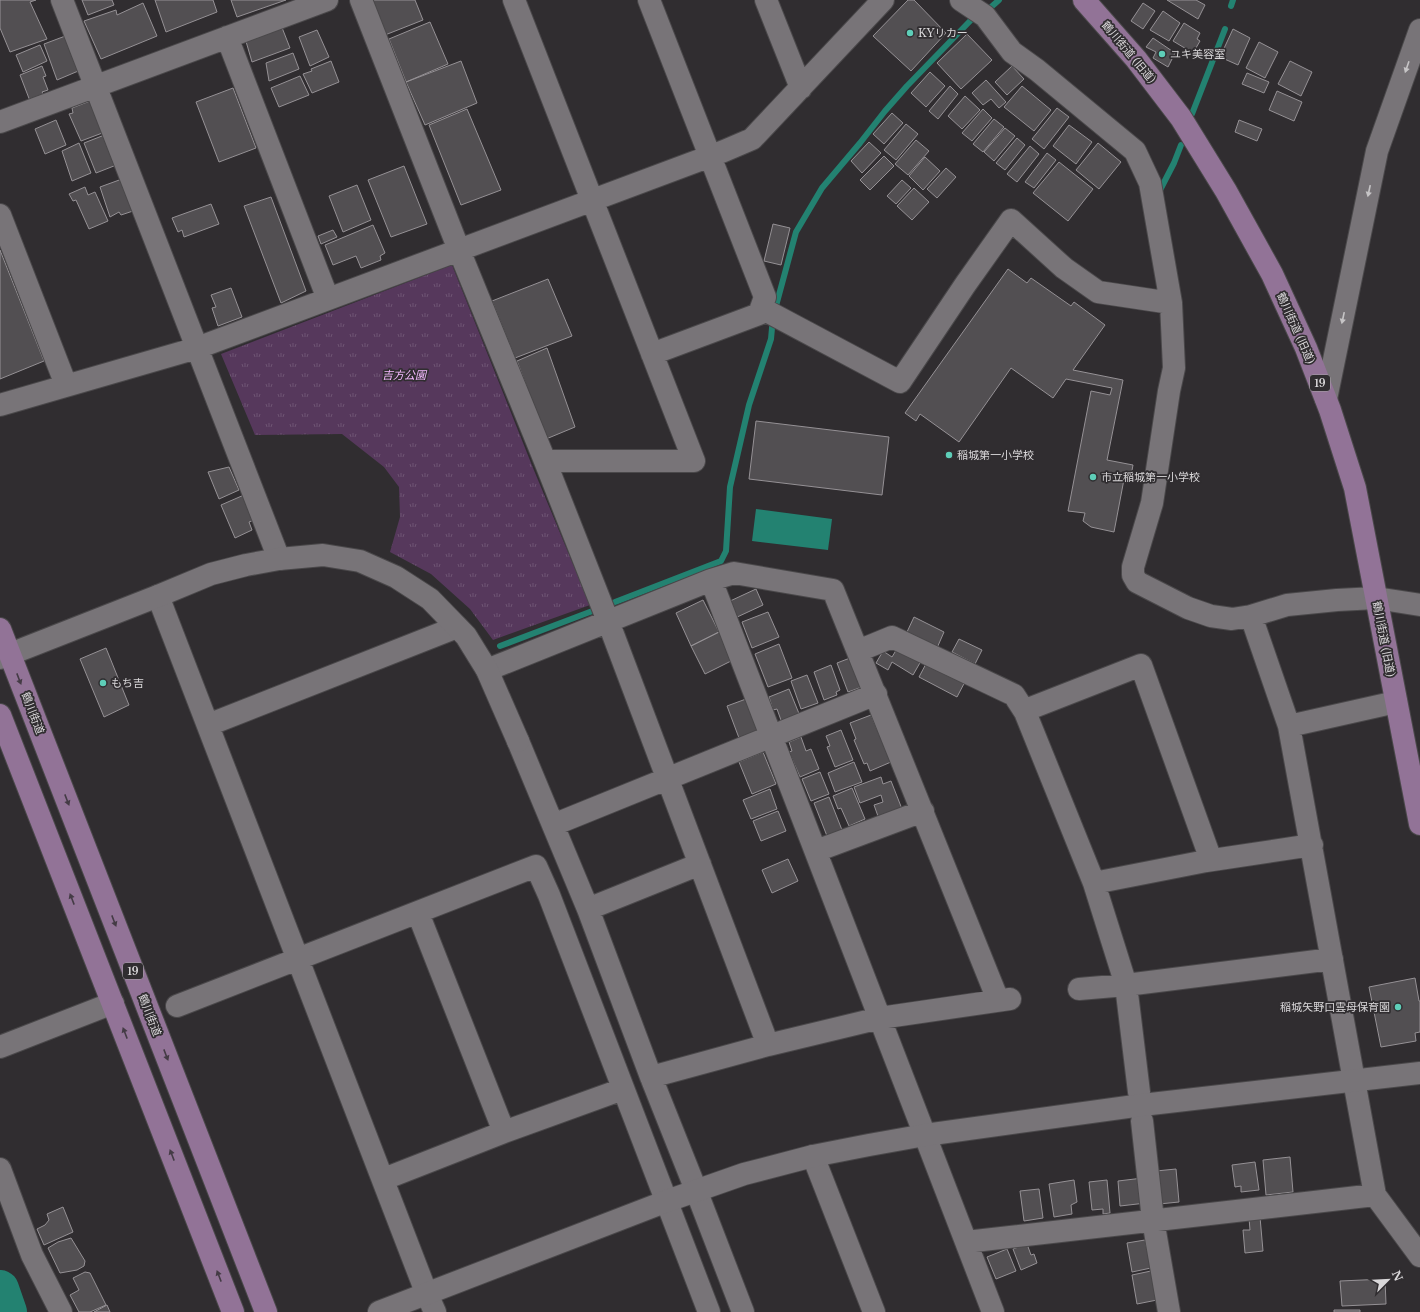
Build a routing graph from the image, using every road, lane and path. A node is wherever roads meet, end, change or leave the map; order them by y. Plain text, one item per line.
1 (62, 0) edge
2 (327, 0) edge
3 (362, 0) edge
4 (514, 0) edge
5 (649, 0) edge
6 (766, 0) edge
7 (884, 0) edge
8 (961, 0) edge
9 (1084, 0) edge
10 (1420, 30) edge
11 (227, 37) junction
12 (95, 86) junction
13 (801, 88) junction
14 (0, 122) edge
15 (710, 156) junction
16 (592, 200) junction
17 (0, 215) edge
18 (459, 250) junction
19 (328, 299) junction
20 (1171, 303) junction
21 (770, 313) junction
22 (196, 348) junction
23 (652, 354) junction
24 (66, 385) junction
25 (1326, 398) junction
26 (0, 405) edge
27 (545, 461) junction
28 (279, 559) junction
29 (711, 580) junction
30 (158, 596) junction
31 (1376, 598) junction
32 (1420, 605) edge
33 (1251, 616) junction
34 (608, 621) junction
35 (457, 627) junction
36 (0, 629) edge
37 (858, 651) junction
38 (5, 656) edge
39 (487, 670) junction
40 (876, 694) junction
41 (1396, 702) junction
42 (1025, 712) junction
43 (0, 715) edge
44 (208, 725) junction
45 (1289, 726) junction
46 (771, 736) junction
47 (667, 778) junction
48 (923, 811) junction
49 (1420, 824) edge
50 (553, 825) junction
51 (1312, 845) junction
52 (816, 851) junction
53 (1211, 860) junction
54 (700, 864) junction
55 (577, 883) junction
56 (1094, 883) junction
57 (549, 895) junction
58 (588, 909) junction
59 (418, 913) junction
60 (297, 959) junction
61 (1332, 960) junction
62 (1126, 985) junction
63 (1079, 989) dead end
64 (113, 1003) junction
65 (177, 1006) dead end
66 (880, 1018) junction
67 (768, 1045) junction
68 (0, 1047) edge
69 (1420, 1073) edge
70 (651, 1078) junction
71 (1355, 1080) junction
72 (623, 1089) junction
73 (1139, 1092) dead end
74 (665, 1112) junction
75 (1142, 1121) dead end
76 (637, 1122) junction
77 (504, 1132) junction
78 (925, 1136) junction
79 (813, 1156) junction
80 (0, 1169) edge
81 (384, 1179) junction
82 (696, 1190) junction
83 (1375, 1195) junction
84 (667, 1201) junction
85 (1153, 1220) junction
86 (966, 1242) junction
87 (1420, 1256) edge
88 (426, 1292) junction
89 (741, 1308) edge
90 (61, 1312) edge
91 (233, 1312) edge
92 (266, 1312) edge
93 (379, 1312) edge
94 (435, 1312) edge
95 (709, 1312) edge
96 (718, 1312) edge
97 (874, 1312) edge
98 (993, 1312) edge
99 (1169, 1312) edge

1 - 12 street
2 - 11 street
3 - 18 street
4 - 16 street
5 - 15 street
6 - 13 street
7 - 13 street
8 - 20 street
9 - 25 main road, 鶴川街道 (旧道) / 19
10 -> 25 street
11 - 12 street
11 - 19 street
12 - 14 street
12 - 22 street
13 - 15 street
15 - 16 street
15 - 21 street
16 - 18 street
16 - 23 street
17 - 24 street
18 - 19 street
18 - 27 street
19 - 22 street
20 - 21 street
20 - 33 street
21 - 23 street
22 - 24 street
22 - 28 street
23 - 27 street
24 - 26 street
25 - 31 main road, 鶴川街道 (旧道) / 19
27 - 34 street
28 - 30 street
28 - 35 street
29 - 34 street
29 - 37 street
29 - 46 street
30 - 38 street
30 - 44 street
31 - 32 street
31 - 33 street
31 - 41 main road, 鶴川街道 (旧道) / 19
33 - 45 street
34 - 39 street
34 - 47 street
35 - 39 street
35 - 44 street
36 - 38 main road, 鶴川街道 / 19
37 - 40 street
37 - 42 street
38 -> 92 main road, 鶴川街道 / 19
39 - 50 street
40 - 46 street
40 - 48 street
41 - 45 street
41 - 49 main road, 鶴川街道 (旧道) / 19
42 - 53 street
42 - 56 street
64 -> 43 main road
44 - 60 street
45 - 51 street
46 - 47 street
46 - 52 street
47 - 50 street
47 - 54 street
48 - 52 street
48 - 66 street
50 - 55 street
51 - 53 street
51 - 61 street
52 - 66 street
53 - 56 street
54 - 58 street
54 - 67 street
55 - 57 street
55 - 58 street
56 - 62 street
57 - 59 street
57 - 72 street
58 - 70 street
59 - 60 street
59 - 77 street
60 - 65 street
60 - 81 street
61 - 62 street
61 - 71 street
62 - 63 street
62 - 73 street
64 - 68 street
91 -> 64 main road
66 - 67 street
66 - 78 street
67 - 70 street
69 - 71 street
70 - 74 street
71 - 78 street
71 - 83 street
72 - 76 street
72 - 77 street
74 - 76 street
74 - 82 street
75 - 85 street
76 - 84 street
77 - 81 street
78 - 79 street
78 - 86 street
79 - 82 street
79 - 97 street
80 - 90 street
81 - 88 street
82 - 84 street
82 - 89 street
83 - 85 street
83 - 87 street
84 - 88 street
84 - 95 street
85 - 86 street
85 - 99 street
86 - 98 street
88 - 93 street
88 - 94 street
89 - 96 street

